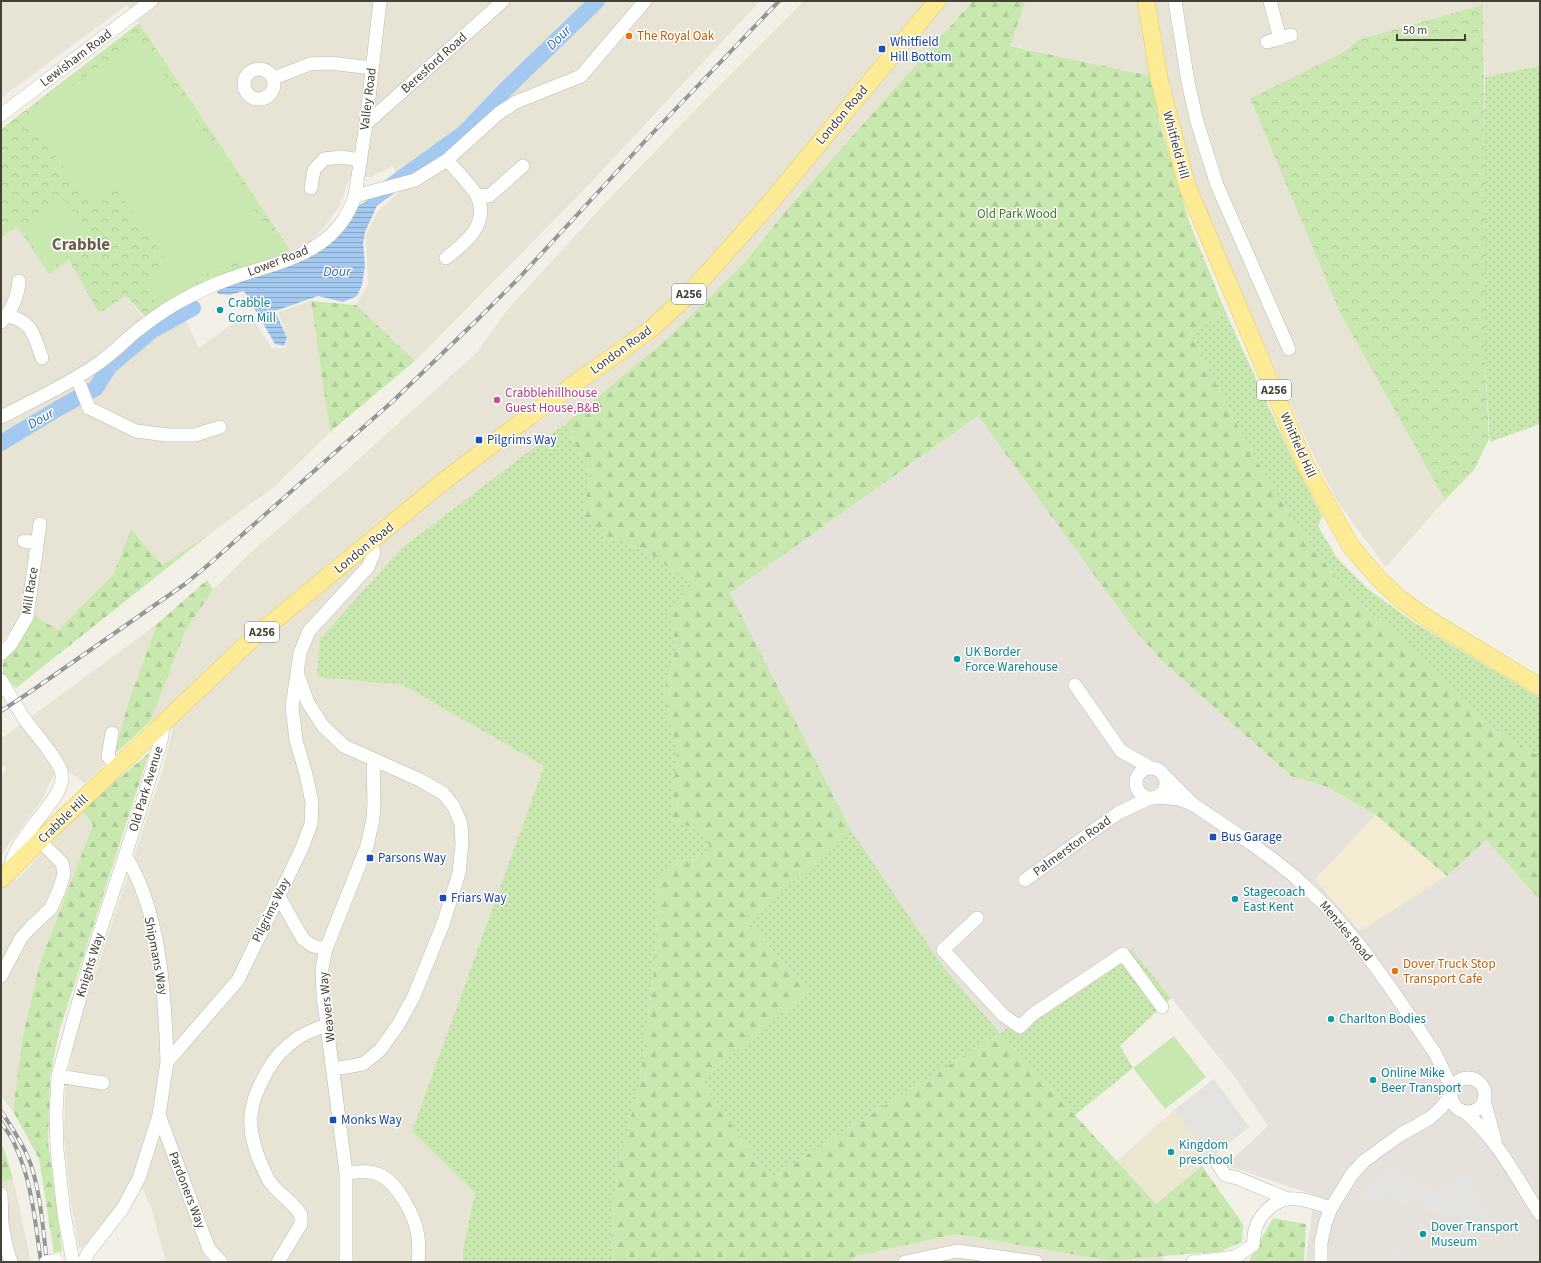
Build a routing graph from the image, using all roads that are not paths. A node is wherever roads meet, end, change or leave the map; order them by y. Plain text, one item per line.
1 (151, 1) edge
2 (380, 1) edge
3 (502, 1) edge
4 (644, 1) edge
5 (937, 1) edge
6 (1146, 1) edge
7 (1175, 1) edge
8 (1270, 1) edge
9 (1279, 39) dead end
10 (372, 68) junction
11 (274, 78) dead end
12 (1, 115) edge
13 (366, 124) junction
14 (360, 160) junction
15 (447, 160) junction
16 (523, 166) dead end
17 (311, 188) dead end
18 (477, 195) junction
19 (355, 196) junction
20 (446, 258) dead end
21 (19, 281) dead end
22 (3, 319) edge
23 (1289, 349) dead end
24 (42, 358) dead end
25 (79, 383) junction
26 (1, 417) edge
27 (220, 427) dead end
28 (40, 524) dead end
29 (24, 542) dead end
30 (371, 542) junction
31 (37, 543) junction
32 (1, 654) edge
33 (297, 673) junction
34 (1, 680) edge
35 (1075, 685) dead end
36 (1540, 687) edge
37 (164, 722) junction
38 (112, 733) dead end
39 (145, 741) joint
40 (1122, 751) junction
41 (373, 760) junction
42 (119, 766) junction
43 (1155, 769) junction
44 (1136, 785) junction
45 (1153, 798) junction
46 (1194, 805) junction
47 (1118, 813) junction
48 (40, 841) junction
49 (125, 855) junction
50 (5, 875) edge
51 (1025, 880) dead end
52 (278, 895) junction
53 (977, 918) dead end
54 (326, 949) junction
55 (1, 976) edge
56 (1162, 1007) dead end
57 (328, 1025) junction
58 (1435, 1053) junction
59 (167, 1062) junction
60 (334, 1070) junction
61 (58, 1076) junction
62 (1472, 1078) junction
63 (103, 1083) dead end
64 (1451, 1092) junction
65 (1484, 1100) junction
66 (1463, 1112) junction
67 (158, 1115) junction
68 (1430, 1118) junction
69 (1496, 1144) junction
70 (1217, 1162) dead end
71 (346, 1173) junction
72 (1, 1194) edge
73 (1288, 1199) junction
74 (1331, 1208) junction
75 (1540, 1214) edge
76 (11, 1262) edge
77 (73, 1262) edge
78 (84, 1262) edge
79 (221, 1262) edge
80 (278, 1262) edge
81 (346, 1262) edge
82 (418, 1262) edge
83 (905, 1262) edge
84 (1036, 1262) edge
85 (1193, 1262) edge
86 (1321, 1262) edge

1 - 12 street, Lewisham Road
2 - 10 street, Valley Road
3 - 13 street, Beresford Road
4 - 15 street
5 - 30 main road, London Road / A256
6 - 36 main road, Whitfield Hill / A256
7 - 23 street, Whitfield Hill
8 - 9 street
10 - 11 street
10 - 13 street, Valley Road
13 - 14 street, Valley Road
14 - 17 street
14 - 19 street, Valley Road
15 - 18 street
15 - 19 street
16 - 18 street
18 - 20 street
19 - 25 street, Lower Road
21 - 22 street
22 - 24 street
25 - 26 street, Lower Road
25 - 27 street
28 - 31 street, Mill Race
29 - 31 street
30 - 33 street, Pilgrims Way
30 - 37 main road, London Road / A256
31 - 32 street, Mill Race
33 - 41 street
33 - 52 street, Pilgrims Way
34 - 50 street, Crabble Hill
35 - 40 street, Menzies Road
37 - 39 main road, London Road / A256
37 - 49 street, Old Park Avenue
38 - 42 street
39 - 42 main road, Crabble Hill / A256
40 - 43 street, Menzies Road
40 - 44 street, Menzies Road
41 - 54 street, Weavers Way
41 - 60 street
42 - 48 main road, Crabble Hill / A256
43 - 44 street
43 - 45 street
43 - 46 street, Menzies Road
44 - 45 street
44 - 47 street, Palmerston Road
45 - 46 street, Menzies Road
45 - 47 street, Palmerston Road
46 - 58 street, Menzies Road
47 - 51 street, Palmerston Road
48 - 50 main road, Crabble Hill / A256
48 - 55 street
49 - 59 street, Shipmans Way
49 - 61 street, Knights Way
52 - 54 street
52 - 59 street, Pilgrims Way
53 - 56 street
54 - 57 street, Weavers Way
57 - 60 street, Weavers Way
57 - 80 street
58 - 62 street, Menzies Road
58 - 64 street, Menzies Road
59 - 67 street
60 - 71 street, Weavers Way
61 - 63 street
61 - 77 street, Knights Way
62 - 64 street
62 - 65 street
64 - 66 street
64 - 68 street
65 - 66 street
65 - 69 street
66 - 68 street
66 - 69 street
67 - 78 street
67 - 79 street, Pardoners Way
68 - 74 street
69 - 75 street
70 - 73 street
71 - 81 street, Weavers Way
71 - 82 street
72 - 76 street
73 - 74 street
73 - 85 street
74 - 86 street
83 - 84 street

